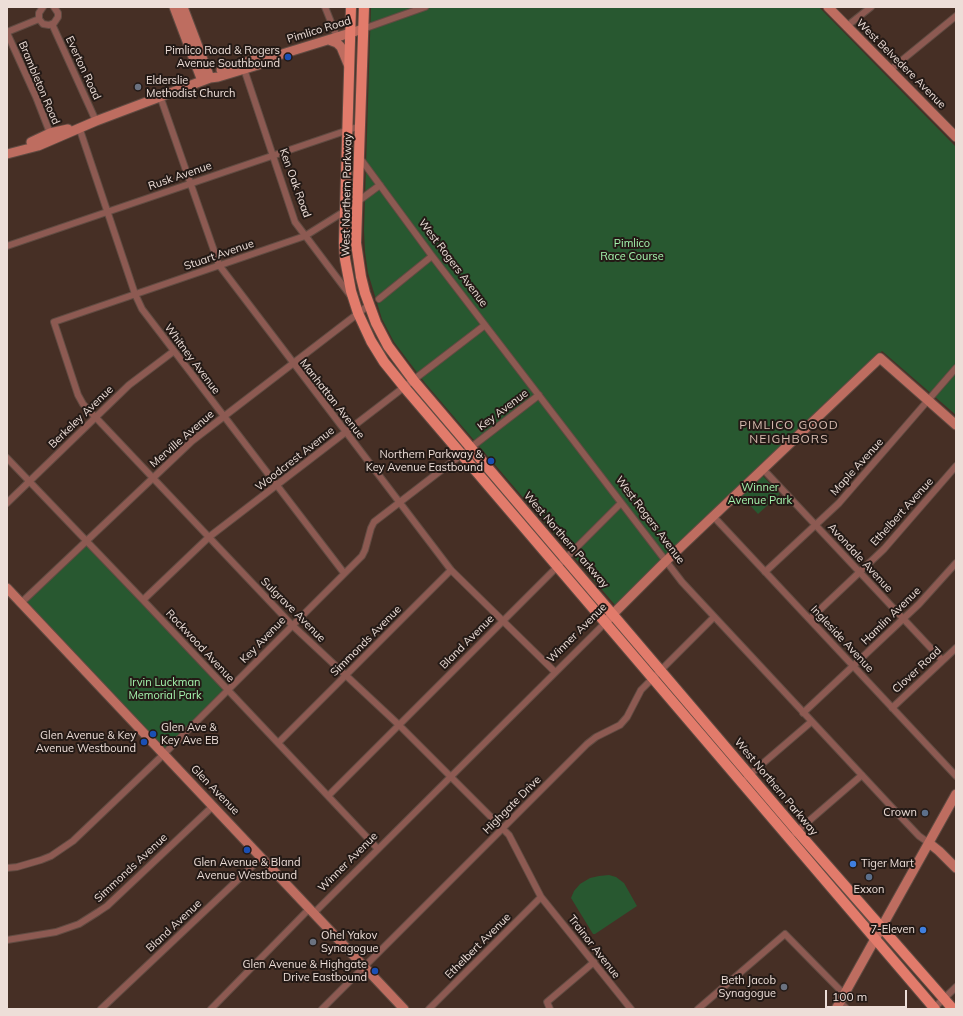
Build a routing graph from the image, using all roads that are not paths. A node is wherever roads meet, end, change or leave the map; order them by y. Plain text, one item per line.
1 (43, 7) edge
2 (54, 7) edge
3 (174, 7) edge
4 (183, 7) edge
5 (325, 7) edge
6 (351, 7) edge
7 (364, 7) edge
8 (425, 7) edge
9 (828, 7) edge
10 (871, 7) edge
11 (956, 16) edge
12 (39, 19) junction
13 (52, 24) junction
14 (847, 26) junction
15 (363, 29) junction
16 (7, 33) edge
17 (350, 33) junction
18 (333, 38) junction
19 (240, 67) junction
20 (350, 67) junction
21 (890, 70) junction
22 (206, 79) junction
23 (160, 96) junction
24 (96, 120) junction
25 (360, 126) junction
26 (79, 127) junction
27 (347, 130) junction
28 (50, 137) junction
29 (956, 137) edge
30 (7, 154) edge
31 (272, 155) junction
32 (359, 157) junction
33 (190, 184) junction
34 (380, 185) junction
35 (357, 202) junction
36 (108, 211) junction
37 (345, 211) junction
38 (305, 236) junction
39 (7, 246) edge
40 (432, 256) junction
41 (219, 266) junction
42 (135, 294) junction
43 (354, 299) junction
44 (379, 299) dead end
45 (369, 305) junction
46 (358, 313) junction
47 (54, 322) joint
48 (485, 325) junction
49 (174, 351) junction
50 (292, 363) junction
51 (956, 368) edge
52 (414, 381) junction
53 (405, 388) junction
54 (539, 395) junction
55 (928, 401) junction
56 (223, 416) junction
57 (96, 418) junction
58 (956, 425) edge
59 (346, 432) junction
60 (471, 447) junction
61 (461, 454) junction
62 (7, 458) edge
63 (956, 466) edge
64 (763, 469) junction
65 (152, 478) junction
66 (29, 482) junction
67 (277, 486) junction
68 (400, 502) junction
69 (7, 503) edge
70 (621, 503) junction
71 (713, 516) junction
72 (815, 524) junction
73 (209, 537) junction
74 (86, 540) junction
75 (566, 558) junction
76 (666, 561) junction
77 (956, 564) edge
78 (557, 567) junction
79 (451, 570) junction
80 (954, 571) edge
81 (766, 572) junction
82 (859, 572) junction
83 (344, 573) junction
84 (7, 588) edge
85 (143, 600) junction
86 (21, 603) junction
87 (614, 614) junction
88 (714, 617) junction
89 (810, 619) junction
90 (903, 619) junction
91 (504, 620) junction
92 (605, 623) junction
93 (292, 625) junction
94 (956, 648) edge
95 (942, 660) junction
96 (853, 666) junction
97 (661, 670) junction
98 (555, 672) junction
99 (345, 675) junction
100 (652, 678) junction
101 (228, 690) junction
102 (892, 708) junction
103 (802, 713) junction
104 (811, 722) junction
105 (399, 725) junction
106 (278, 743) junction
107 (164, 754) junction
108 (750, 775) junction
109 (862, 775) junction
110 (956, 776) edge
111 (450, 777) junction
112 (741, 782) junction
113 (956, 794) edge
114 (328, 796) junction
115 (214, 806) junction
116 (502, 829) junction
117 (797, 831) junction
118 (789, 838) junction
119 (929, 843) junction
120 (378, 849) junction
121 (262, 857) junction
122 (7, 868) edge
123 (956, 868) edge
124 (541, 897) junction
125 (312, 911) junction
126 (882, 928) junction
127 (875, 939) junction
128 (7, 940) edge
129 (594, 962) junction
130 (365, 966) junction
131 (932, 985) junction
132 (956, 987) edge
133 (944, 998) junction
134 (840, 1002) edge
135 (101, 1009) edge
136 (210, 1009) edge
137 (322, 1009) edge
138 (404, 1009) edge
139 (429, 1009) edge
140 (550, 1009) edge
141 (631, 1009) edge
142 (698, 1009) edge
143 (846, 1009) edge
144 (934, 1009) edge
145 (953, 1009) edge

1 - 12 street
2 - 13 street
3 - 22 street
4 - 22 street
5 - 18 street
6 - 17 main road, West Northern Parkway
7 - 15 main road, West Northern Parkway
8 - 15 street, Pimlico Road
9 - 14 street, West Belvedere Avenue
10 - 14 street
11 - 21 street
12 - 13 street
12 - 16 street
13 - 24 street, Everton Road
14 - 21 street, West Belvedere Avenue
15 - 17 street, Pimlico Road
15 - 25 main road, West Northern Parkway
16 - 28 street, Brambleton Road
17 - 18 street, Pimlico Road
17 - 20 main road, West Northern Parkway
18 - 19 street, Pimlico Road
18 - 20 street
19 - 22 street, Pimlico Road
19 - 31 street, Ken Oak Road
20 - 27 main road, West Northern Parkway
21 - 29 street, West Belvedere Avenue
22 - 23 street, Pimlico Road
23 - 24 street, Pimlico Road
23 - 33 street, Manhattan Avenue
24 - 26 street, Pimlico Road
25 - 27 street, Rusk Avenue
25 - 32 main road, West Northern Parkway
26 - 28 street, Pimlico Road
26 - 36 street, Whitney Avenue
27 - 31 street, Rusk Avenue
27 - 37 main road, West Northern Parkway
28 - 30 street, Pimlico Road
31 - 33 street, Rusk Avenue
31 - 38 street, Ken Oak Road
32 - 34 street, West Rogers Avenue
32 - 35 main road, West Northern Parkway
33 - 36 street, Rusk Avenue
33 - 41 street, Manhattan Avenue
34 - 35 street, Stuart Avenue
34 - 40 street, West Rogers Avenue
35 - 37 street, Stuart Avenue
35 - 45 main road, West Northern Parkway
36 - 39 street, Rusk Avenue
36 - 42 street, Whitney Avenue
37 - 38 street, Stuart Avenue
37 - 43 main road, West Northern Parkway
38 - 41 street, Stuart Avenue
38 - 43 street, Ken Oak Road
40 - 44 street
40 - 48 street, West Rogers Avenue
41 - 42 street, Stuart Avenue
41 - 50 street, Manhattan Avenue
42 - 47 street, Stuart Avenue
42 - 49 street, Whitney Avenue
43 - 46 main road, West Northern Parkway
45 - 46 street, Merville Avenue
45 - 52 main road, West Northern Parkway
46 - 50 street, Merville Avenue
46 - 53 main road, West Northern Parkway
47 - 57 street, Sulgrave Avenue
48 - 52 street, Woodcrest Avenue
48 - 54 street, West Rogers Avenue
49 - 56 street, Whitney Avenue
49 - 57 street, Berkeley Avenue
50 - 56 street, Merville Avenue
50 - 59 street, Manhattan Avenue
51 - 55 street, Maple Avenue
52 - 53 street, Woodcrest Avenue
52 - 60 main road, West Northern Parkway
53 - 59 street, Woodcrest Avenue
53 - 61 main road, West Northern Parkway
54 - 60 street, Key Avenue
54 - 70 street, West Rogers Avenue
55 - 58 street
55 - 64 street, Winner Avenue
55 - 72 street, Maple Avenue
56 - 65 street, Merville Avenue
56 - 67 street, Whitney Avenue
57 - 65 street, Sulgrave Avenue
57 - 66 street, Berkeley Avenue
59 - 67 street, Woodcrest Avenue
59 - 68 street, Manhattan Avenue
60 - 61 street, Key Avenue
60 - 75 main road, West Northern Parkway
61 - 68 street, Key Avenue
61 - 78 main road, West Northern Parkway
62 - 66 street, Rockwood Avenue
63 - 82 street, Ethelbert Avenue
64 - 71 street, Winner Avenue
64 - 72 street, Avondale Avenue
65 - 73 street, Sulgrave Avenue
65 - 74 street, Merville Avenue
66 - 69 street, Berkeley Avenue
66 - 74 street, Rockwood Avenue
67 - 73 street, Woodcrest Avenue
67 - 83 street, Whitney Avenue
68 - 79 street, Manhattan Avenue
68 - 83 street, Key Avenue
70 - 75 street, Bland Avenue
70 - 76 street, West Rogers Avenue
71 - 76 street, Winner Avenue
71 - 81 street, Ingleside Avenue
72 - 81 street, Maple Avenue
72 - 82 street, Avondale Avenue
73 - 85 street, Woodcrest Avenue
73 - 93 street, Sulgrave Avenue
74 - 85 street, Rockwood Avenue
74 - 86 street, Merville Avenue
75 - 78 street, Bland Avenue
75 - 87 main road, West Northern Parkway
76 - 87 street, Winner Avenue
76 - 88 street, West Rogers Avenue
77 - 80 street, Hamlin Avenue
78 - 91 street, Bland Avenue
78 - 92 main road, West Northern Parkway
79 - 91 street, Manhattan Avenue
79 - 99 street, Simmonds Avenue
80 - 90 street, Hamlin Avenue
81 - 89 street, Ingleside Avenue
82 - 89 street, Ethelbert Avenue
82 - 90 street, Avondale Avenue
83 - 93 street, Key Avenue
84 - 86 street, Glen Avenue
85 - 101 street, Rockwood Avenue
86 - 107 street, Glen Avenue
87 - 92 street, Winner Avenue
87 - 97 main road, West Northern Parkway
88 - 97 street, Highgate Drive
88 - 103 street, West Rogers Avenue
89 - 96 street, Ingleside Avenue
90 - 95 street, Avondale Avenue
90 - 96 street, Hamlin Avenue
91 - 98 street, Manhattan Avenue
91 - 105 street, Bland Avenue
92 - 98 street, Winner Avenue
92 - 100 main road, West Northern Parkway
93 - 99 street, Sulgrave Avenue
93 - 101 street, Key Avenue
94 - 95 street, Clover Road
95 - 102 street, Clover Road
96 - 102 street, Ingleside Avenue
96 - 103 street, Hamlin Avenue
97 - 100 street, Highgate Drive
97 - 108 main road, West Northern Parkway
98 - 111 street, Winner Avenue
99 - 105 street, Sulgrave Avenue
99 - 106 street, Simmonds Avenue
100 - 112 main road, West Northern Parkway
100 - 116 street, Highgate Drive
101 - 106 street, Rockwood Avenue
101 - 107 street, Key Avenue
102 - 110 street, Ingleside Avenue
103 - 104 street, West Rogers Avenue
104 - 108 street
104 - 109 street, West Rogers Avenue
105 - 111 street, Sulgrave Avenue
105 - 114 street, Bland Avenue
106 - 114 street, Rockwood Avenue
107 - 115 street, Glen Avenue
107 - 122 street, Key Avenue
108 - 112 street
108 - 117 main road, West Northern Parkway
109 - 117 street
109 - 119 street, West Rogers Avenue
111 - 116 street, Sulgrave Avenue
111 - 120 street, Winner Avenue
112 - 118 main road, West Northern Parkway
113 - 119 street
114 - 120 street, Rockwood Avenue
115 - 121 street, Glen Avenue
115 - 128 street, Simmonds Avenue
116 - 124 street, Sulgrave Avenue
116 - 130 street, Highgate Drive
117 - 118 street
117 - 126 main road, West Northern Parkway
118 - 127 main road, West Northern Parkway
119 - 123 street, West Rogers Avenue
119 - 126 street
120 - 125 street, Winner Avenue
121 - 125 street, Glen Avenue
121 - 135 street, Bland Avenue
124 - 129 street, Trainor Avenue
124 - 139 street, Ethelbert Avenue
125 - 130 street, Glen Avenue
125 - 136 street, Winner Avenue
126 - 127 street
126 - 131 main road, West Northern Parkway
127 - 131 main road
127 - 134 street
127 - 144 main road, West Northern Parkway
129 - 140 street
129 - 141 street, Trainor Avenue
130 - 137 street, Highgate Drive
130 - 138 street, Glen Avenue
131 - 133 main road, West Northern Parkway
132 - 133 street
133 - 144 street
133 - 145 main road, West Northern Parkway
134 - 142 street
134 - 143 street

